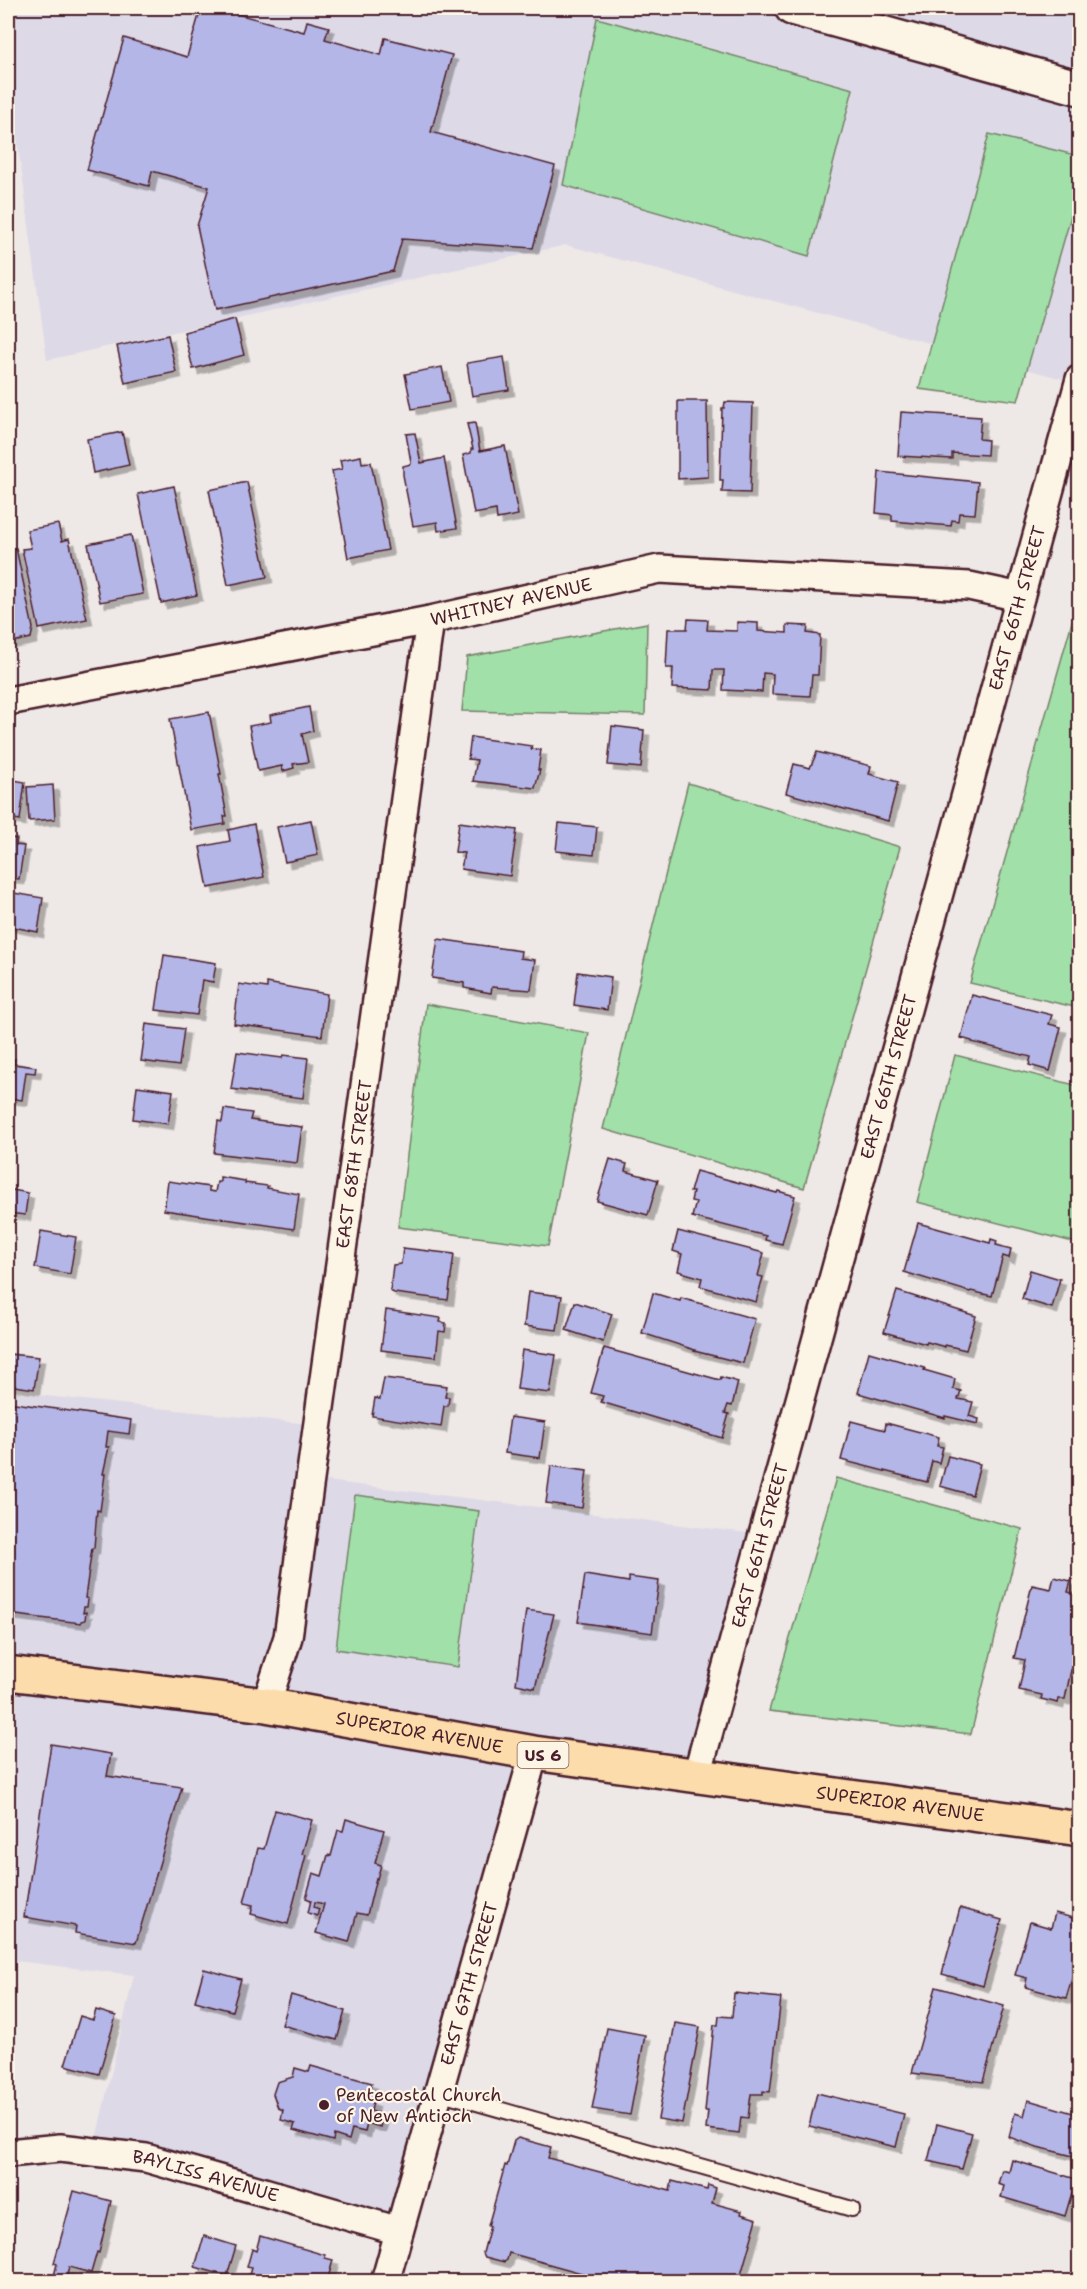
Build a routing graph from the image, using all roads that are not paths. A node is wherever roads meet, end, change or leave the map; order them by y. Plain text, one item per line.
1 (792, 8) edge
2 (1080, 88) edge
3 (1080, 379) edge
4 (1020, 597) junction
5 (430, 620) junction
6 (8, 701) edge
7 (8, 1673) edge
8 (266, 1705) junction
9 (534, 1754) junction
10 (697, 1775) junction
11 (1080, 1829) edge
12 (438, 2092) junction
13 (8, 2153) edge
14 (852, 2209) dead end
15 (399, 2231) junction
16 (385, 2282) edge

1 - 2 street
3 - 4 street, EAST 66TH STREET
4 - 5 street, WHITNEY AVENUE
4 - 10 street, EAST 66TH STREET
5 - 6 street, WHITNEY AVENUE
5 - 8 street, EAST 68TH STREET
7 - 8 main road, SUPERIOR AVENUE / US 6
8 - 9 main road, SUPERIOR AVENUE / US 6
9 - 10 main road, SUPERIOR AVENUE / US 6
9 - 12 street, EAST 67TH STREET
10 - 11 main road, SUPERIOR AVENUE / US 6
12 - 14 lane
12 - 15 street, EAST 67TH STREET
13 - 15 street, BAYLISS AVENUE
15 - 16 street, EAST 67TH STREET

